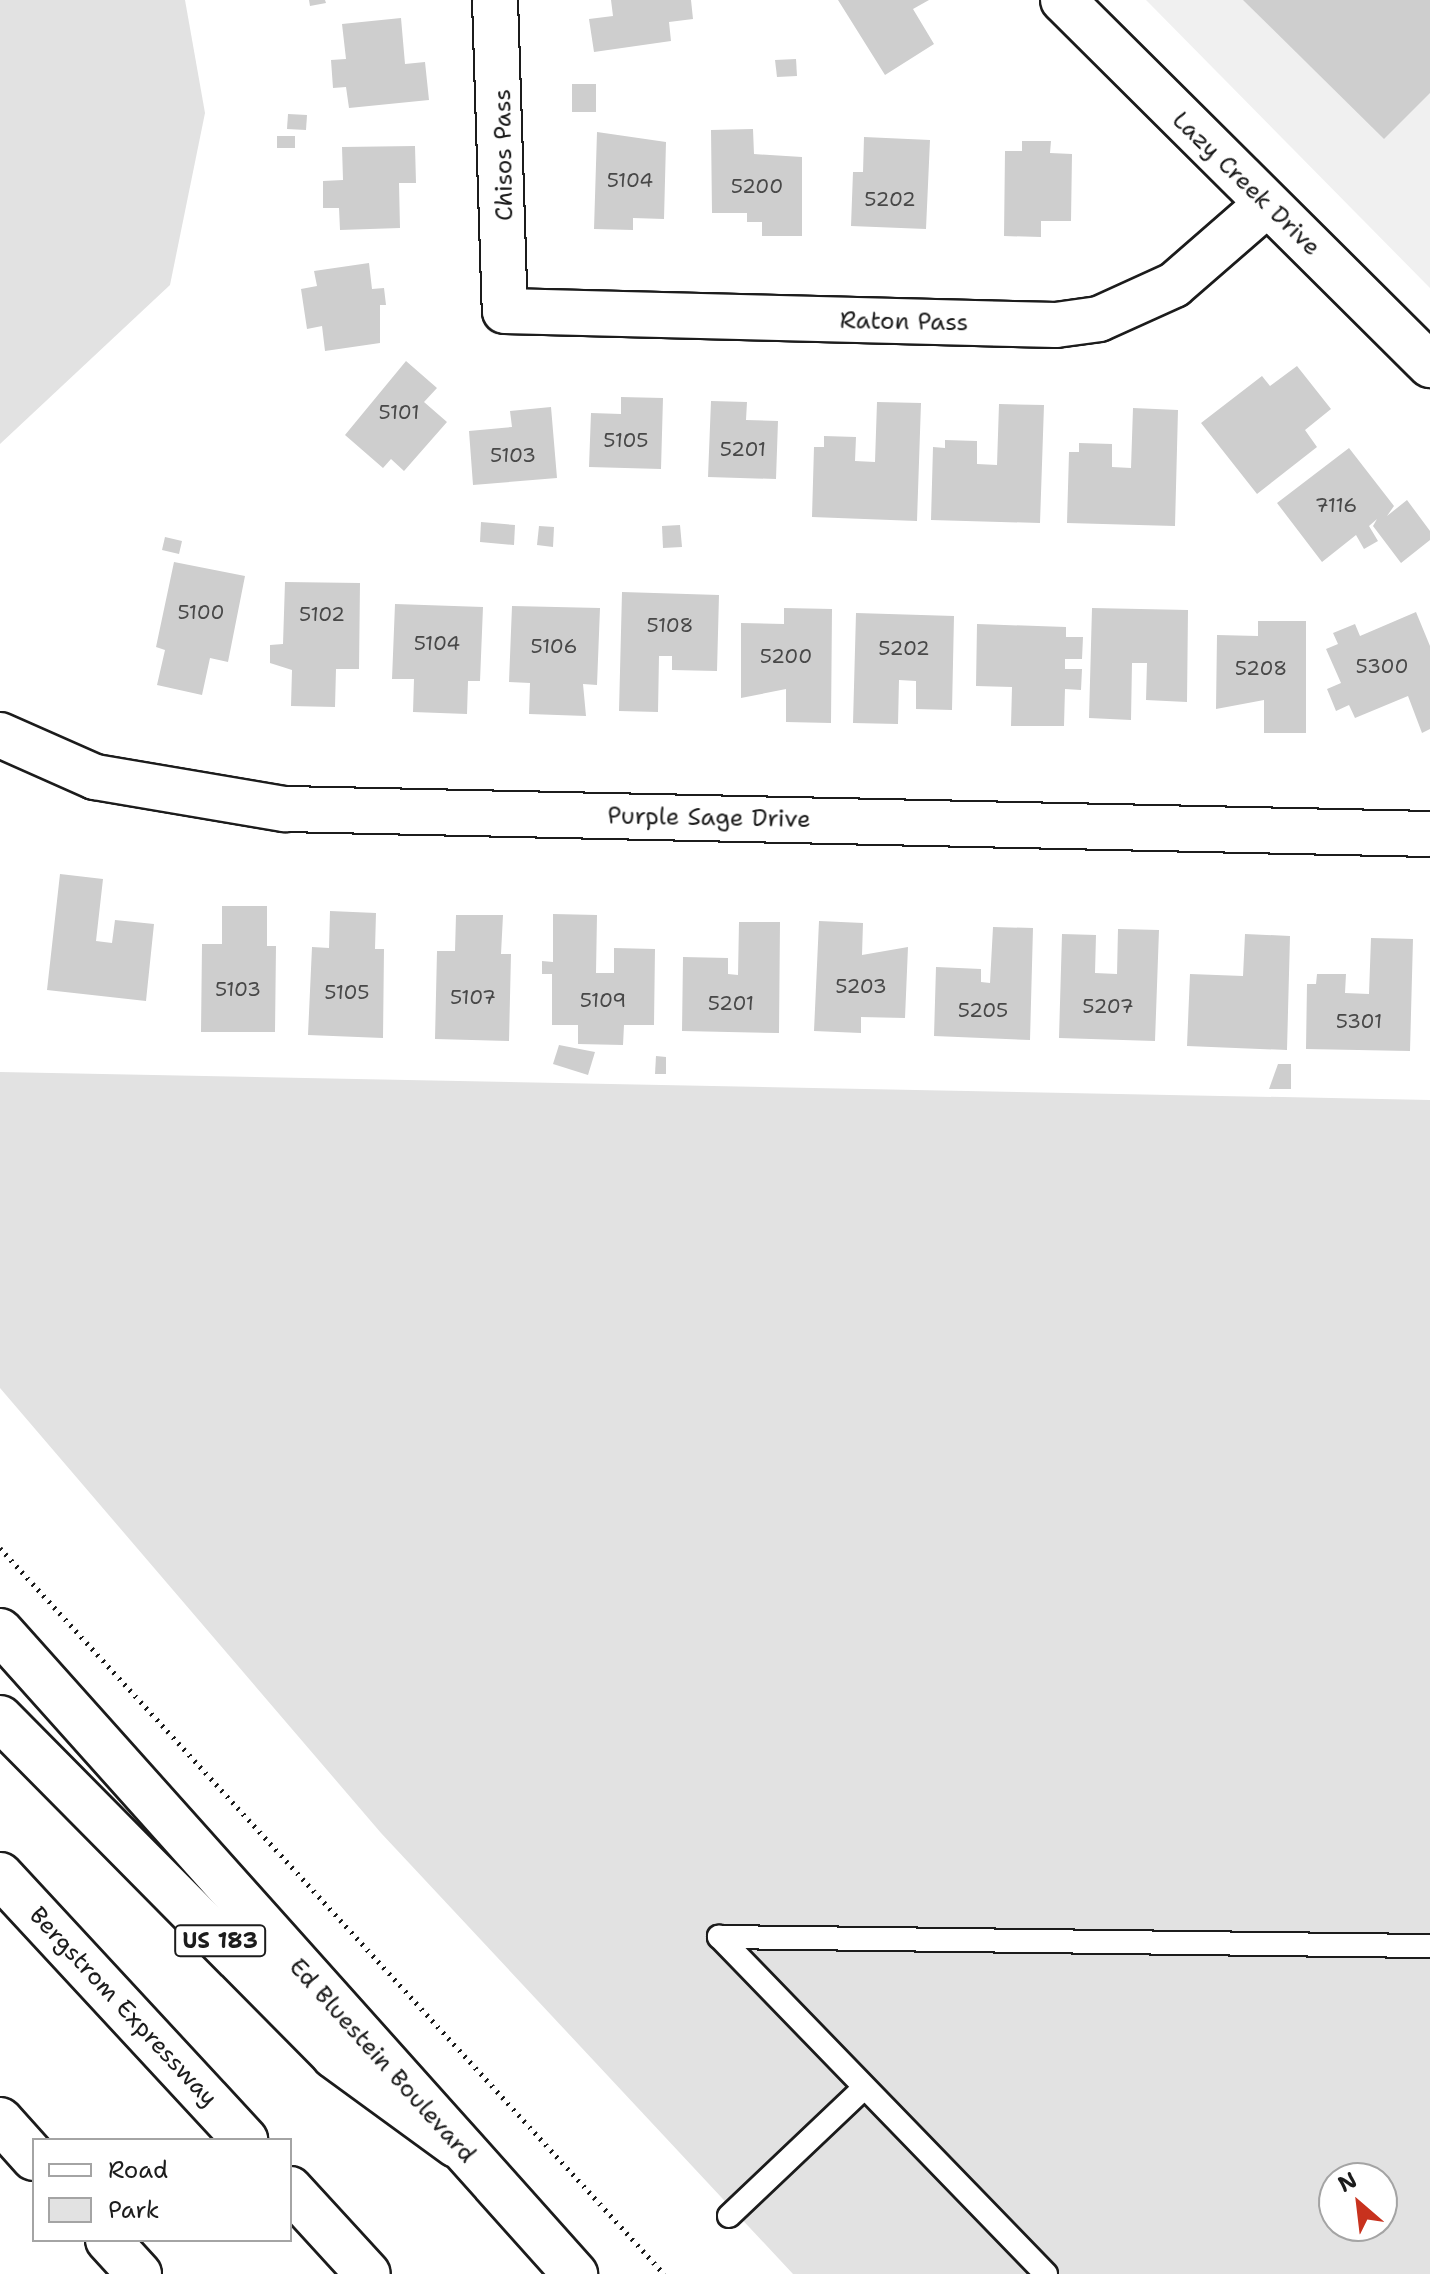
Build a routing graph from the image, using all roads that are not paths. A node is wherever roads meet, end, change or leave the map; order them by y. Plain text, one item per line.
1 (495, 0) edge
2 (1063, 0) edge
3 (1266, 205) junction
4 (505, 311) joint
5 (1430, 365) edge
6 (0, 735) edge
7 (1430, 834) edge
8 (0, 1631) edge
9 (0, 1718) edge
10 (0, 1875) edge
11 (1430, 1946) edge
12 (862, 2090) junction
13 (0, 2120) edge
14 (243, 2138) edge
15 (456, 2145) junction
16 (32, 2156) edge
17 (292, 2191) edge
18 (729, 2216) dead end
19 (110, 2242) edge
20 (139, 2274) edge
21 (368, 2274) edge
22 (575, 2274) edge
23 (1046, 2274) edge

1 - 4 main road, Chisos Pass
2 - 3 main road, Lazy Creek Drive
3 - 4 main road, Raton Pass
3 - 5 main road, Lazy Creek Drive
6 - 7 main road, Purple Sage Drive
8 - 15 main road, Ed Bluestein Boulevard
9 - 15 main road, US 183
10 - 14 main road, Bergstrom Expressway
11 - 12 lane
12 - 18 lane
12 - 23 lane
13 - 16 main road
15 - 22 main road, Ed Bluestein Boulevard / US 183
17 - 21 main road
19 - 20 main road

